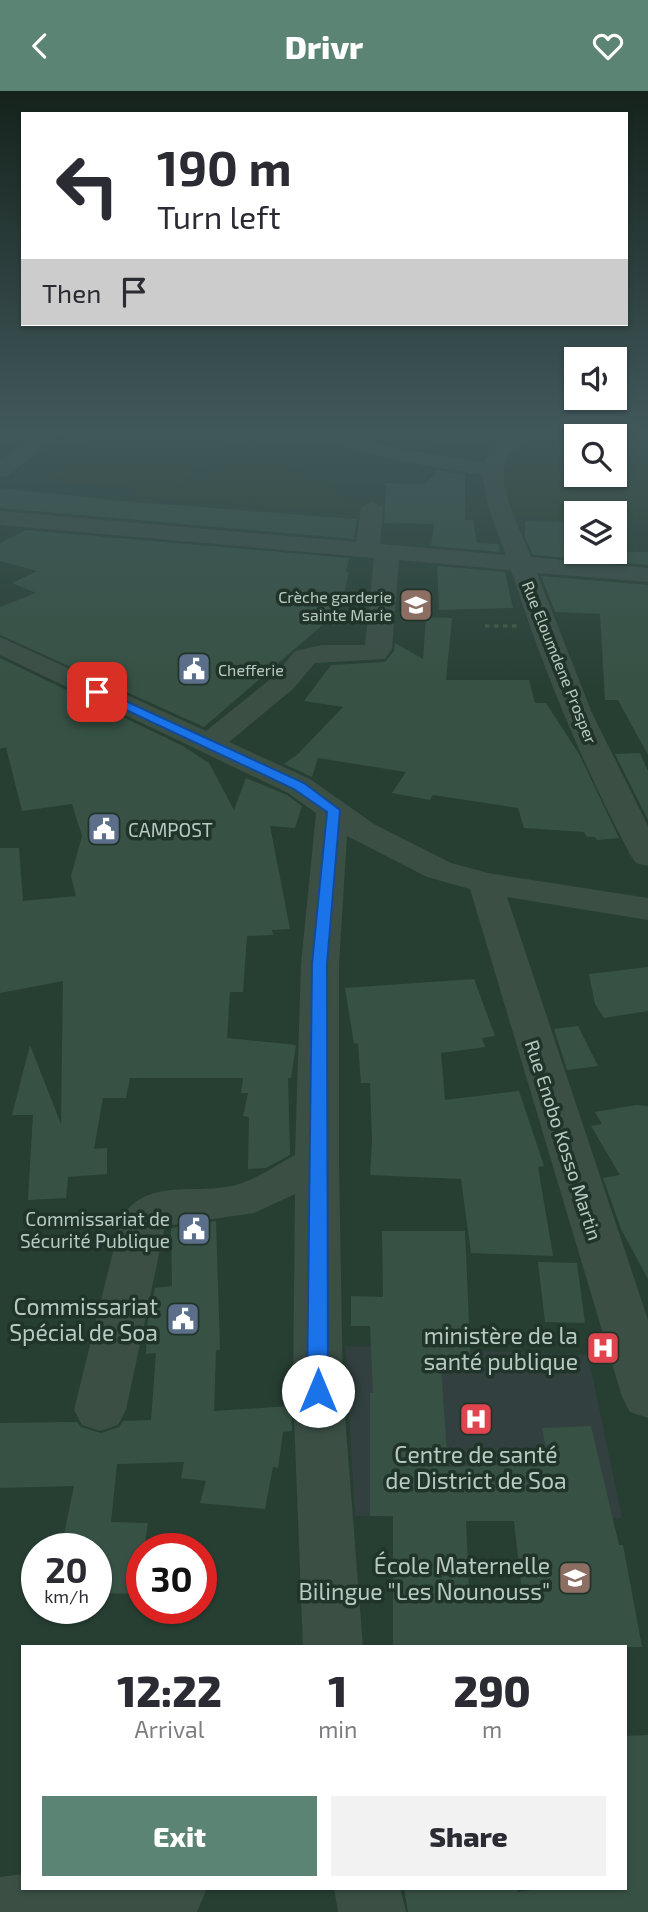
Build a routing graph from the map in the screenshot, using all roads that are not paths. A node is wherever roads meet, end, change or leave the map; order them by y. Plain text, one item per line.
1 (0, 518) edge
2 (373, 518) edge
3 (504, 518) edge
4 (377, 552) junction
5 (522, 565) junction
6 (648, 575) edge
7 (0, 645) edge
8 (207, 745) junction
9 (333, 810) junction
10 (648, 856) edge
11 (485, 883) junction
12 (648, 909) edge
13 (317, 1162) junction
14 (648, 1397) edge
15 (100, 1410) dead end
16 (332, 1645) edge
17 (159, 1890) edge
18 (367, 1890) edge
19 (0, 1911) edge
20 (372, 1912) edge

1 - 4 street
2 - 4 street
3 - 5 street, Rue Eloumdene Prosper
4 - 5 street
4 - 8 street
5 - 6 street
5 - 10 street, Rue Eloumdene Prosper
7 - 8 street
8 - 9 street
9 - 11 street
9 - 13 street
11 - 12 street
11 - 14 street, Rue Enobo Kosso Martin
13 - 15 street
13 - 16 street
17 - 19 street
18 - 20 street

